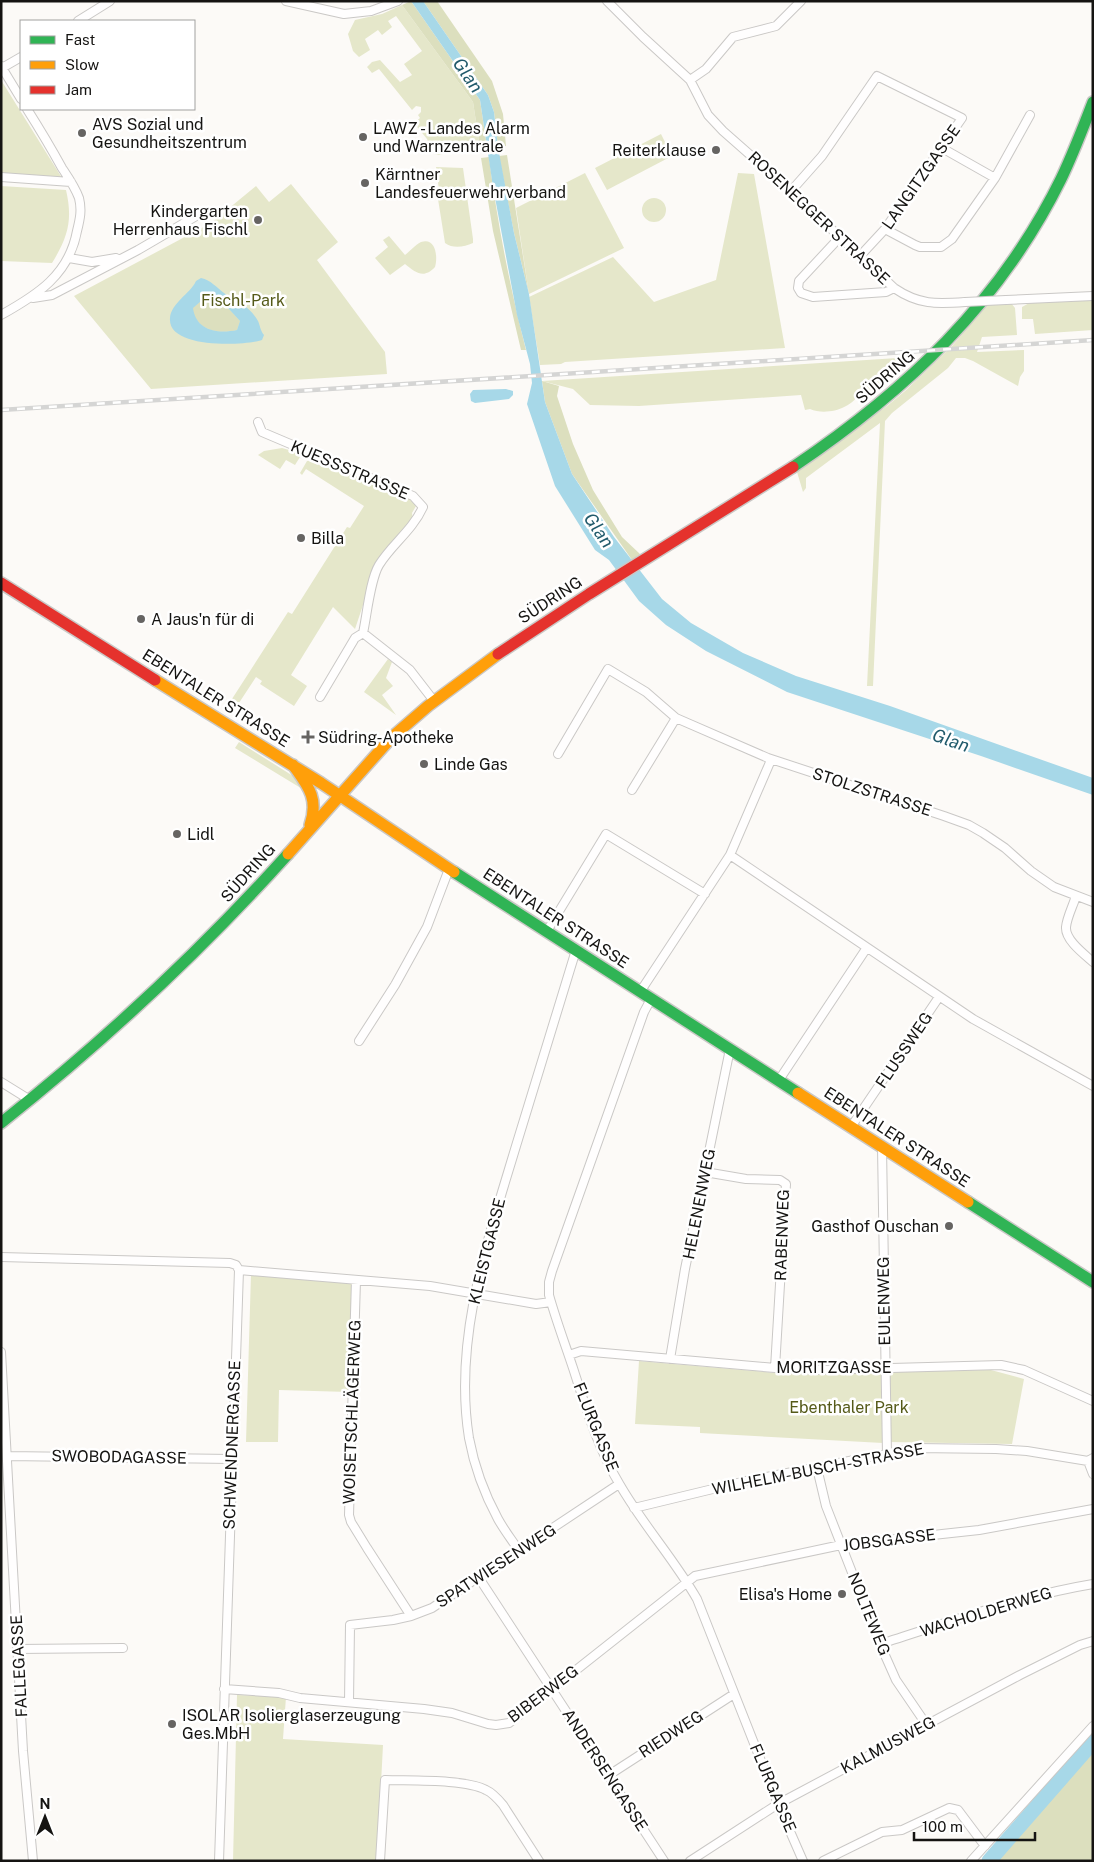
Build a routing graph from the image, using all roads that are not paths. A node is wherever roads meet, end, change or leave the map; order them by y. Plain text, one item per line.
1 (110, 1) edge
2 (286, 1) edge
3 (607, 1) edge
4 (801, 1) edge
5 (396, 2) edge
6 (80, 20) edge
7 (20, 58) edge
8 (2, 67) edge
9 (690, 80) junction
10 (20, 97) edge
11 (1093, 102) edge
12 (28, 110) edge
13 (1030, 115) dead end
14 (942, 148) junction
15 (1, 177) edge
16 (995, 178) junction
17 (71, 182) junction
18 (791, 192) junction
19 (203, 212) dead end
20 (885, 229) junction
21 (840, 237) junction
22 (860, 256) junction
23 (123, 257) junction
24 (69, 258) junction
25 (894, 288) junction
26 (1093, 296) edge
27 (32, 298) junction
28 (1, 315) edge
29 (258, 422) dead end
30 (1, 582) edge
31 (363, 633) junction
32 (320, 697) dead end
33 (434, 701) junction
34 (676, 718) junction
35 (558, 754) dead end
36 (771, 760) junction
37 (293, 765) junction
38 (632, 790) dead end
39 (339, 795) junction
40 (307, 832) junction
41 (730, 855) junction
42 (449, 869) junction
43 (705, 894) junction
44 (1076, 896) junction
45 (1093, 902) edge
46 (547, 931) junction
47 (866, 948) junction
48 (576, 950) junction
49 (1093, 962) edge
50 (640, 992) junction
51 (939, 997) junction
52 (651, 999) junction
53 (359, 1041) dead end
54 (730, 1049) junction
55 (779, 1080) junction
56 (1, 1082) edge
57 (1093, 1086) edge
58 (30, 1100) junction
59 (1, 1123) edge
60 (851, 1127) junction
61 (882, 1147) junction
62 (705, 1172) junction
63 (1, 1257) edge
64 (238, 1270) junction
65 (356, 1280) junction
66 (1093, 1282) edge
67 (475, 1294) junction
68 (551, 1302) junction
69 (1, 1352) edge
70 (569, 1355) junction
71 (670, 1359) junction
72 (885, 1367) junction
73 (775, 1368) junction
74 (1093, 1401) edge
75 (886, 1454) junction
76 (7, 1456) junction
77 (232, 1459) junction
78 (1091, 1459) edge
79 (817, 1468) junction
80 (1093, 1474) edge
81 (619, 1484) junction
82 (634, 1508) junction
83 (1093, 1509) edge
84 (841, 1545) junction
85 (519, 1551) junction
86 (479, 1578) junction
87 (687, 1581) junction
88 (1093, 1584) edge
89 (411, 1616) junction
90 (1093, 1641) edge
91 (880, 1644) junction
92 (122, 1648) dead end
93 (18, 1649) junction
94 (224, 1689) junction
95 (552, 1689) junction
96 (734, 1694) junction
97 (349, 1702) junction
98 (926, 1724) junction
99 (1093, 1726) edge
100 (609, 1775) junction
101 (778, 1804) junction
102 (985, 1846) junction
103 (33, 1861) edge
104 (219, 1861) edge
105 (380, 1861) edge
106 (539, 1861) edge
107 (664, 1861) edge
108 (690, 1861) edge
109 (803, 1861) edge
110 (823, 1861) edge
111 (972, 1861) edge

1 - 6 street
2 - 5 street
3 - 9 street, ROSENEGGER STRASSE
4 - 9 street
7 - 8 street
8 - 10 street
9 - 18 street, ROSENEGGER STRASSE
11 - 33 main road, SÜDRING
12 - 17 street
13 - 16 street
14 - 16 street
14 - 18 street, LANGITZGASSE
14 - 20 street, LANGITZGASSE
15 - 17 street
16 - 20 street
17 - 24 street
18 - 21 street, ROSENEGGER STRASSE
19 - 23 street
20 - 22 street, LANGITZGASSE
21 - 22 street, ROSENEGGER STRASSE
21 - 25 street
22 - 25 street, ROSENEGGER STRASSE
23 - 24 street
23 - 27 street
24 - 27 street
25 - 26 street, ROSENEGGER STRASSE, bridge
27 - 28 street
29 - 31 street, KUESSSTRASSE
30 - 37 main road, EBENTALER STRASSE
31 - 32 street
31 - 33 street
33 - 39 main road, SÜDRING
34 - 35 street, STOLZSTRASSE
34 - 36 street, STOLZSTRASSE
34 - 38 street
36 - 41 street
36 - 44 street, STOLZSTRASSE
37 - 39 main road, EBENTALER STRASSE
37 - 40 main road
39 - 40 main road, SÜDRING
39 - 42 main road, EBENTALER STRASSE
40 - 58 main road, SÜDRING
41 - 43 street
41 - 47 street
42 - 46 main road, EBENTALER STRASSE
42 - 53 street
43 - 46 street
43 - 50 street
44 - 45 street, STOLZSTRASSE
44 - 49 street
46 - 48 main road, EBENTALER STRASSE
47 - 51 street
47 - 55 street
48 - 50 main road, EBENTALER STRASSE
48 - 67 street, KLEISTGASSE
50 - 52 main road, EBENTALER STRASSE
51 - 57 street
51 - 60 street, FLUSSWEG
52 - 54 main road, EBENTALER STRASSE
52 - 68 street, FLURGASSE
54 - 55 main road, EBENTALER STRASSE
54 - 62 street, HELENENWEG
55 - 60 main road, EBENTALER STRASSE
56 - 58 street
58 - 59 main road, SÜDRING
60 - 61 main road, EBENTALER STRASSE
61 - 66 main road, EBENTALER STRASSE
61 - 72 street, EULENWEG
62 - 71 street, HELENENWEG
62 - 73 street, RABENWEG
63 - 64 street
64 - 65 street
64 - 77 street, SCHWENDNERGASSE
65 - 67 street
65 - 89 street, WOISETSCHLÄGERWEG
67 - 68 street
67 - 85 street, KLEISTGASSE
68 - 70 street, FLURGASSE
69 - 76 street, FALLEGASSE
70 - 71 street, MORITZGASSE
70 - 81 street, FLURGASSE
71 - 73 street, MORITZGASSE
72 - 73 street, MORITZGASSE
72 - 74 street, MORITZGASSE
72 - 75 street, EULENWEG
75 - 78 street, WILHELM-BUSCH-STRASSE
75 - 79 street, WILHELM-BUSCH-STRASSE
76 - 77 street, SWOBODAGASSE
76 - 93 street, FALLEGASSE
77 - 94 street, SCHWENDNERGASSE
78 - 80 street
79 - 82 street, WILHELM-BUSCH-STRASSE
79 - 84 street, NOLTEWEG
81 - 82 street, FLURGASSE
81 - 85 street, SPATWIESENWEG
82 - 87 street, FLURGASSE
83 - 84 street, JOBSGASSE
84 - 87 street, JOBSGASSE
84 - 91 street, NOLTEWEG
85 - 86 street, SPATWIESENWEG
86 - 89 street, SPATWIESENWEG
86 - 95 street, ANDERSENGASSE
87 - 95 street, BIBERWEG
87 - 96 street, FLURGASSE
88 - 91 street, WACHOLDERWEG
89 - 97 street, SPATWIESENWEG
90 - 98 street, KALMUSWEG
91 - 98 street, NOLTEWEG
92 - 93 street
93 - 103 street, FALLEGASSE
94 - 97 street, BIBERWEG
94 - 104 street, SCHWENDNERGASSE
95 - 97 street, BIBERWEG
95 - 100 street, ANDERSENGASSE
96 - 100 street, RIEDWEG
96 - 101 street, FLURGASSE
98 - 101 street, KALMUSWEG
99 - 102 street
100 - 107 street, ANDERSENGASSE
101 - 108 street, KALMUSWEG
101 - 109 street, FLURGASSE
102 - 110 street
102 - 111 street
105 - 106 street

